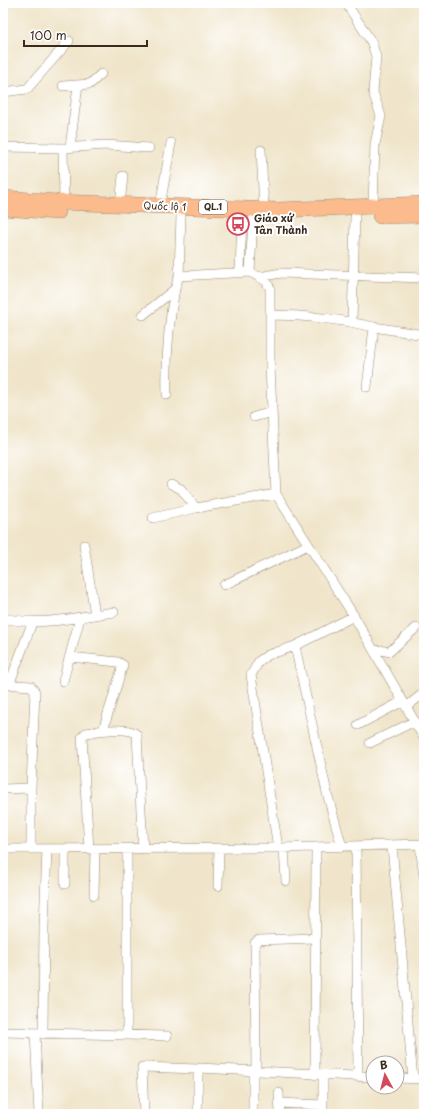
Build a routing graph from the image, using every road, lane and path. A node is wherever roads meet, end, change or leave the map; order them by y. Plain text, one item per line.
1 (346, 3) edge
2 (68, 41) dead end
3 (101, 74) dead end
4 (78, 85) junction
5 (63, 86) dead end
6 (3, 92) edge
7 (171, 143) dead end
8 (3, 147) edge
9 (67, 148) junction
10 (149, 148) dead end
11 (262, 150) dead end
12 (123, 176) dead end
13 (3, 198) edge
14 (64, 202) junction
15 (120, 204) junction
16 (424, 204) edge
17 (160, 206) junction
18 (373, 206) junction
19 (3, 208) edge
20 (182, 215) junction
21 (424, 215) edge
22 (253, 216) junction
23 (356, 217) junction
24 (240, 272) junction
25 (250, 272) junction
26 (355, 275) junction
27 (179, 276) junction
28 (259, 277) junction
29 (424, 278) edge
30 (175, 289) junction
31 (143, 315) dead end
32 (270, 315) junction
33 (352, 322) junction
34 (374, 328) junction
35 (424, 335) edge
36 (367, 387) dead end
37 (167, 395) dead end
38 (272, 412) junction
39 (254, 417) dead end
40 (171, 484) dead end
41 (276, 494) junction
42 (196, 508) junction
43 (153, 518) dead end
44 (84, 545) dead end
45 (308, 545) junction
46 (224, 585) dead end
47 (114, 612) dead end
48 (96, 615) junction
49 (354, 616) junction
50 (3, 618) edge
51 (80, 618) junction
52 (32, 623) junction
53 (416, 628) dead end
54 (295, 646) junction
55 (374, 650) junction
56 (70, 657) junction
57 (63, 681) dead end
58 (6, 685) edge
59 (424, 693) edge
60 (405, 704) junction
61 (415, 721) junction
62 (358, 724) dead end
63 (103, 730) junction
64 (424, 738) edge
65 (370, 743) dead end
66 (31, 788) junction
67 (3, 789) edge
68 (422, 845) edge
69 (392, 846) junction
70 (316, 847) junction
71 (342, 847) junction
72 (356, 847) junction
73 (220, 848) junction
74 (281, 848) junction
75 (3, 849) edge
76 (31, 849) junction
77 (47, 849) junction
78 (65, 849) junction
79 (92, 849) junction
80 (127, 849) junction
81 (143, 849) junction
82 (424, 878) edge
83 (286, 881) dead end
84 (65, 884) dead end
85 (218, 886) dead end
86 (94, 894) dead end
87 (315, 938) junction
88 (3, 1032) edge
89 (39, 1033) junction
90 (127, 1035) junction
91 (167, 1036) dead end
92 (198, 1068) junction
93 (254, 1070) junction
94 (319, 1075) junction
95 (358, 1077) junction
96 (365, 1077) edge
97 (405, 1079) edge
98 (412, 1079) junction
99 (424, 1079) edge
100 (280, 1093) dead end
101 (280, 1103) junction
102 (323, 1110) edge
103 (39, 1114) edge
104 (144, 1114) edge
105 (198, 1114) edge
106 (253, 1114) edge
107 (280, 1114) edge

1 - 18 street
2 - 6 street
3 - 4 street
4 - 5 street
4 - 9 street
7 - 17 street
8 - 9 street
9 - 10 street
9 - 14 street
11 - 22 street
12 - 15 street
13 - 14 highway, Quốc lộ 1 / QL.1
14 - 15 highway, Quốc lộ 1 / QL.1
15 - 17 highway, Quốc lộ 1 / QL.1
16 - 18 highway, Quốc lộ 1 / QL.1
17 - 22 highway, Quốc lộ 1 / QL.1
18 - 22 highway, Quốc lộ 1 / QL.1
19 - 20 highway, Quốc lộ 1 / QL.1
20 - 22 highway, Quốc lộ 1 / QL.1
20 - 27 street
21 - 23 highway, Quốc lộ 1 / QL.1
22 - 23 highway, Quốc lộ 1 / QL.1
22 - 24 street
22 - 25 street
23 - 26 street
24 - 25 street
24 - 27 street
25 - 28 street
26 - 28 street
26 - 29 street
26 - 33 street
27 - 30 street
28 - 32 street
30 - 31 street
30 - 37 street
32 - 33 street
32 - 38 street
33 - 34 street
34 - 35 street
34 - 36 street
38 - 39 street
38 - 41 street
40 - 42 street
41 - 42 street
41 - 45 street
42 - 43 street
44 - 48 street
45 - 46 street
45 - 49 street
47 - 48 street
48 - 51 street
49 - 54 street
49 - 55 street
50 - 52 street
51 - 52 street
51 - 56 street
52 - 58 street
53 - 55 street
54 - 71 street
54 - 74 street
55 - 60 street
56 - 57 street
56 - 63 street
58 - 66 street
59 - 60 street
60 - 61 street
60 - 62 street
61 - 64 street
61 - 65 street
63 - 79 street
63 - 81 street
66 - 67 street
66 - 76 street
68 - 69 street
68 - 82 street
69 - 72 street
69 - 98 street
70 - 71 street
70 - 74 street
70 - 87 street
71 - 72 street
72 - 95 street
73 - 74 street
73 - 81 street
73 - 85 street
74 - 83 street
75 - 76 street
76 - 77 street
77 - 78 street
77 - 89 street
78 - 79 street
78 - 84 street
79 - 80 street
79 - 86 street
80 - 81 street
80 - 90 street
87 - 93 street
87 - 94 street
88 - 89 street
89 - 90 street
89 - 103 street
90 - 91 street
92 - 93 street
92 - 104 street
92 - 105 street
93 - 94 street
93 - 106 street
94 - 95 street
94 - 102 street
95 - 96 street
97 - 98 street
98 - 99 street
100 - 101 street
101 - 102 street
101 - 107 street

